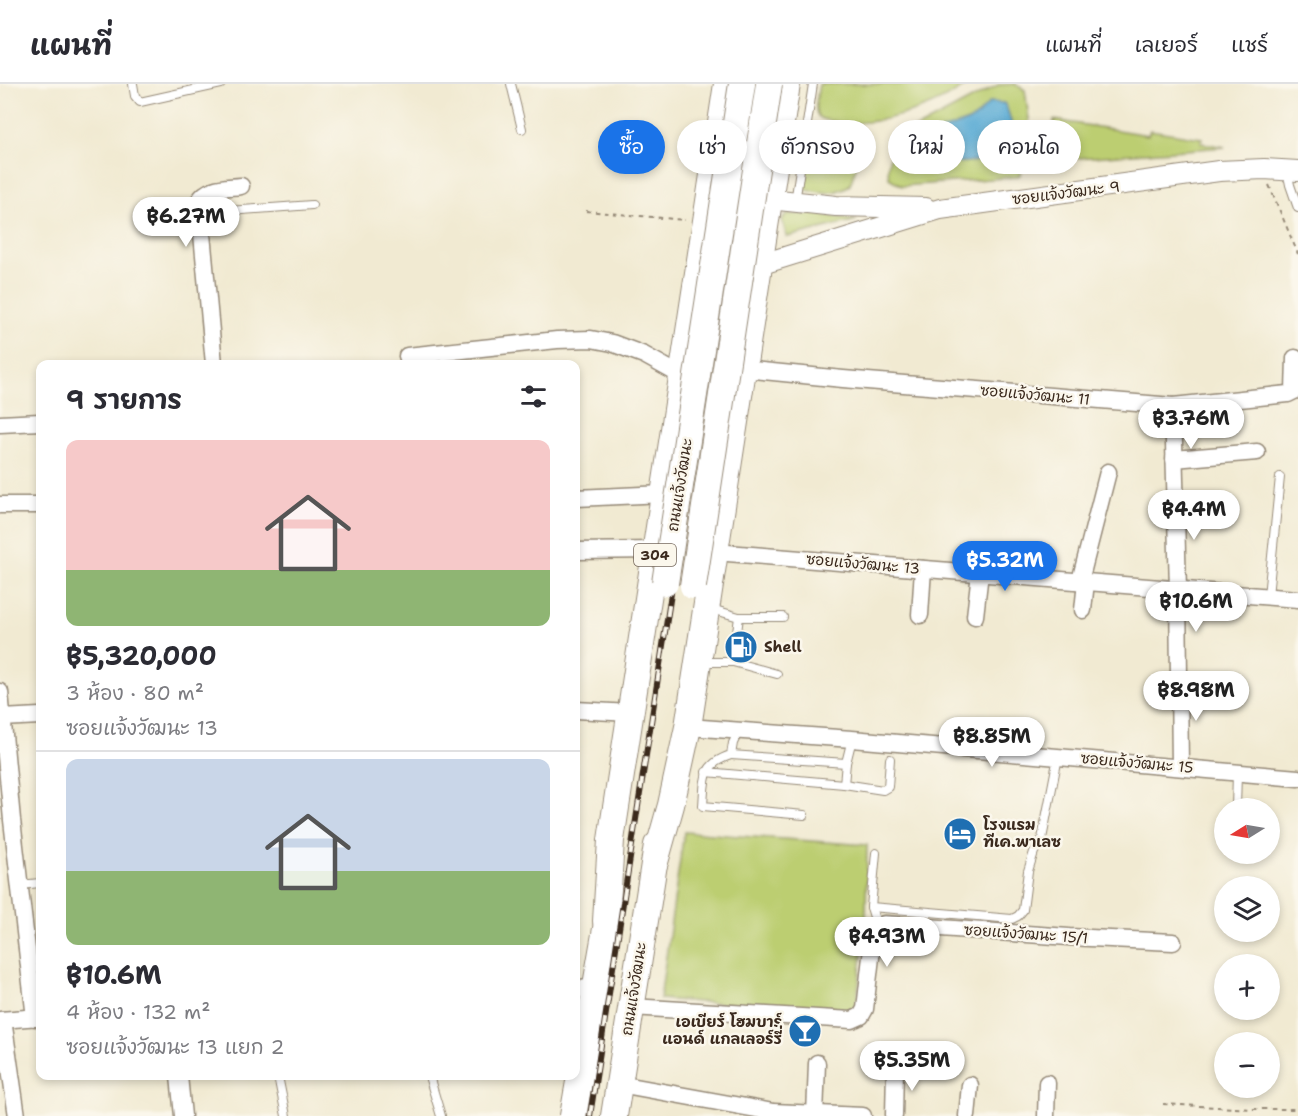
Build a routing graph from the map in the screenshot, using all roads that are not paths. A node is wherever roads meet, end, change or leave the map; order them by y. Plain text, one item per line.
1 (133, 84) edge
2 (221, 84) edge
3 (511, 84) edge
4 (727, 84) edge
5 (742, 84) edge
6 (769, 84) edge
7 (788, 84) edge
8 (813, 84) edge
9 (722, 116) junction
10 (782, 120) edge
11 (522, 129) dead end
12 (759, 145) edge
13 (1293, 170) edge
14 (773, 174) edge
15 (241, 186) dead end
16 (711, 190) junction
17 (769, 199) junction
18 (795, 202) junction
19 (312, 205) dead end
20 (1298, 208) edge
21 (940, 209) junction
22 (200, 213) junction
23 (759, 265) junction
24 (695, 291) junction
25 (754, 296) junction
26 (407, 356) dead end
27 (1295, 357) dead end
28 (214, 360) edge
29 (743, 369) junction
30 (682, 376) junction
31 (1173, 406) junction
32 (36, 422) edge
33 (0, 424) edge
34 (1257, 452) dead end
35 (1174, 459) junction
36 (1107, 472) dead end
37 (1280, 477) dead end
38 (664, 494) junction
39 (580, 498) edge
40 (0, 505) edge
41 (36, 505) edge
42 (656, 550) junction
43 (580, 551) edge
44 (715, 552) junction
45 (923, 568) junction
46 (980, 573) junction
47 (1083, 581) junction
48 (1178, 589) junction
49 (1268, 596) junction
50 (1298, 599) edge
51 (707, 608) junction
52 (1083, 610) dead end
53 (920, 615) dead end
54 (739, 616) junction
55 (975, 616) dead end
56 (783, 617) dead end
57 (699, 662) junction
58 (733, 662) junction
59 (777, 674) dead end
60 (0, 692) edge
61 (580, 710) edge
62 (630, 713) junction
63 (36, 717) edge
64 (2, 727) edge
65 (688, 727) junction
66 (740, 731) junction
67 (852, 739) junction
68 (731, 755) junction
69 (1058, 757) junction
70 (890, 759) dead end
71 (846, 763) junction
72 (1180, 766) junction
73 (706, 772) junction
74 (1237, 773) junction
75 (1298, 778) edge
76 (844, 784) junction
77 (1236, 798) edge
78 (804, 815) dead end
79 (6, 821) edge
80 (876, 853) dead end
81 (655, 862) junction
82 (36, 883) edge
83 (20, 885) junction
84 (871, 907) junction
85 (606, 921) junction
86 (877, 927) junction
87 (1173, 942) dead end
88 (585, 989) edge
89 (36, 1002) edge
90 (631, 1007) junction
91 (36, 1017) edge
92 (2, 1020) edge
93 (580, 1042) edge
94 (817, 1063) dead end
95 (895, 1068) dead end
96 (179, 1080) edge
97 (279, 1080) edge
98 (430, 1080) edge
99 (576, 1080) edge
100 (1047, 1083) dead end
101 (619, 1084) junction
102 (970, 1085) dead end
103 (721, 1110) edge
104 (815, 1115) edge
105 (17, 1116) edge
106 (183, 1116) edge
107 (286, 1116) edge
108 (441, 1116) edge
109 (573, 1116) edge
110 (614, 1116) edge
111 (863, 1116) edge
112 (894, 1116) edge
113 (968, 1116) edge
114 (1047, 1116) edge

1 - 2 lane
3 - 11 lane
4 - 9 main road, ถนนแจ้งวัฒนะ / 304
5 - 85 main road, ถนนแจ้งวัฒนะ / 304, bridge
6 - 81 main road, ถนนแจ้งวัฒนะ / 304, bridge
7 - 10 main road, ถนนแจ้งวัฒนะ / 304
8 - 18 lane
9 - 12 main road
9 - 16 main road, ถนนแจ้งวัฒนะ / 304
13 - 20 lane
13 - 21 street, ซอยแจ้งวัฒนะ 9
14 - 17 main road, ถนนแจ้งวัฒนะ / 304
15 - 22 street
16 - 17 main road
16 - 24 main road, ถนนแจ้งวัฒนะ / 304
17 - 18 street, ซอยแจ้งวัฒนะ 9
17 - 23 main road, ถนนแจ้งวัฒนะ / 304
18 - 21 street, ซอยแจ้งวัฒนะ 9
19 - 22 lane
21 - 23 street, ซอยแจ้งวัฒนะ 9
22 - 28 street
23 - 25 main road, ถนนแจ้งวัฒนะ / 304
24 - 25 main road
24 - 30 main road, ถนนแจ้งวัฒนะ / 304
25 - 29 main road, ถนนแจ้งวัฒนะ / 304
26 - 30 street
27 - 31 street, ซอยแจ้งวัฒนะ 11
29 - 31 street, ซอยแจ้งวัฒนะ 11
29 - 44 main road, ถนนแจ้งวัฒนะ / 304
30 - 38 main road, ถนนแจ้งวัฒนะ / 304
31 - 35 street
32 - 33 street
34 - 35 street
35 - 48 street
36 - 47 street
37 - 49 lane
38 - 39 street
38 - 42 main road, ถนนแจ้งวัฒนะ / 304
40 - 41 street
42 - 43 street
42 - 62 main road, ถนนแจ้งวัฒนะ / 304
44 - 45 street, ซอยแจ้งวัฒนะ 13
44 - 51 main road, ถนนแจ้งวัฒนะ / 304
45 - 46 street, ซอยแจ้งวัฒนะ 13
45 - 53 street
46 - 47 street, ซอยแจ้งวัฒนะ 13
46 - 55 street
47 - 48 street, ซอยแจ้งวัฒนะ 13
47 - 52 street
48 - 49 street, ซอยแจ้งวัฒนะ 13
48 - 72 street
49 - 50 street, ซอยแจ้งวัฒนะ 13
51 - 54 lane
51 - 57 main road, ถนนแจ้งวัฒนะ / 304
54 - 56 lane
54 - 58 lane
57 - 58 lane
57 - 65 main road, ถนนแจ้งวัฒนะ / 304
58 - 59 lane
60 - 64 street
61 - 62 street
62 - 85 main road, ถนนแจ้งวัฒนะ / 304
63 - 64 street
64 - 79 street
65 - 66 street, ซอยแจ้งวัฒนะ 15
65 - 81 main road, ถนนแจ้งวัฒนะ / 304
66 - 67 street, ซอยแจ้งวัฒนะ 15
66 - 68 lane
67 - 69 street, ซอยแจ้งวัฒนะ 15
67 - 71 lane
68 - 71 lane
68 - 73 lane
69 - 72 street, ซอยแจ้งวัฒนะ 15
69 - 84 lane
70 - 76 lane
71 - 76 lane
72 - 74 street, ซอยแจ้งวัฒนะ 15
73 - 76 lane
73 - 78 lane
74 - 75 street, ซอยแจ้งวัฒนะ 15
74 - 77 lane
79 - 83 street
80 - 84 lane
81 - 90 main road, ถนนแจ้งวัฒนะ / 304
82 - 83 lane
83 - 89 street
84 - 86 lane
85 - 88 main road, ถนนแจ้งวัฒนะ / 304
86 - 87 street, ซอยแจ้งวัฒนะ 15/1
86 - 90 street
88 - 93 main road, ถนนแจ้งวัฒนะ / 304
90 - 101 main road, ถนนแจ้งวัฒนะ / 304
91 - 92 street
92 - 105 street
94 - 104 street
95 - 112 street
96 - 106 street
97 - 107 lane
98 - 108 lane
99 - 109 main road, ถนนแจ้งวัฒนะ / 304
100 - 114 street
101 - 103 street
101 - 110 main road, ถนนแจ้งวัฒนะ / 304
102 - 113 street
103 - 104 street
104 - 111 street

